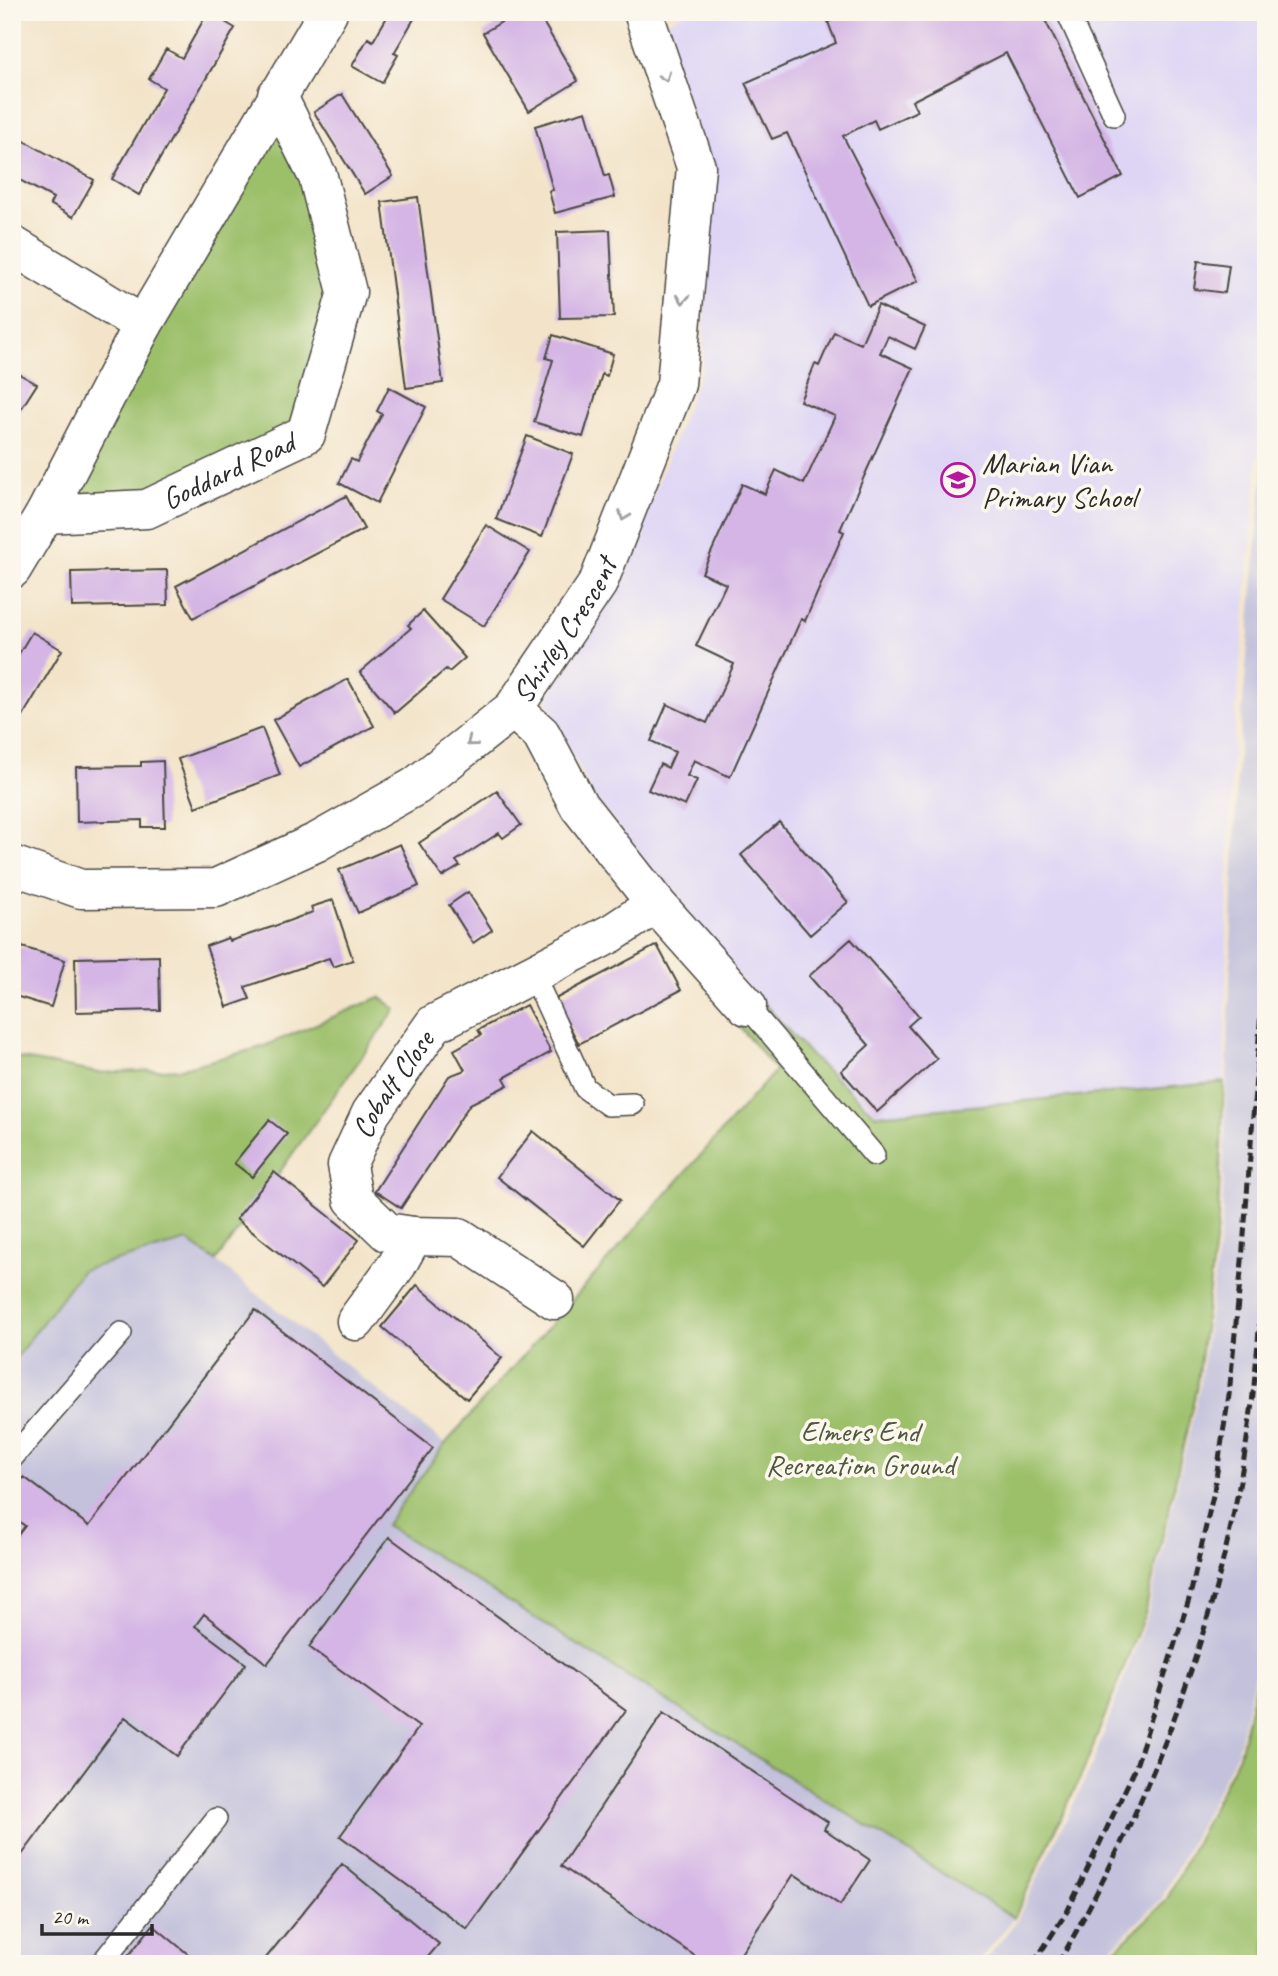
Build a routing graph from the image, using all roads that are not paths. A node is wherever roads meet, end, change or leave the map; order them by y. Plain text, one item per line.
1 (328, 12) edge
2 (1067, 12) edge
3 (644, 13) edge
4 (278, 95) junction
5 (1114, 115) dead end
6 (12, 245) edge
7 (144, 325) junction
8 (45, 514) junction
9 (12, 569) edge
10 (513, 709) junction
11 (12, 865) edge
12 (656, 904) junction
13 (533, 974) junction
14 (747, 1006) joint
15 (633, 1104) dead end
16 (874, 1155) dead end
17 (413, 1236) junction
18 (555, 1300) dead end
19 (356, 1321) dead end
20 (121, 1334) dead end
21 (12, 1458) edge
22 (216, 1819) dead end
23 (101, 1964) edge

1 - 4 street
2 - 5 lane
3 -> 10 street, Shirley Crescent
4 - 7 street
4 - 8 street, Goddard Road
6 - 7 street
7 - 8 street
8 - 9 street
10 -> 11 street, Shirley Crescent
10 - 12 street
12 - 13 street, Cobalt Close
12 - 14 street
13 - 15 lane
13 - 17 street, Cobalt Close
14 - 16 lane
17 - 18 street, Cobalt Close
17 - 19 street
20 - 21 lane
22 - 23 lane

